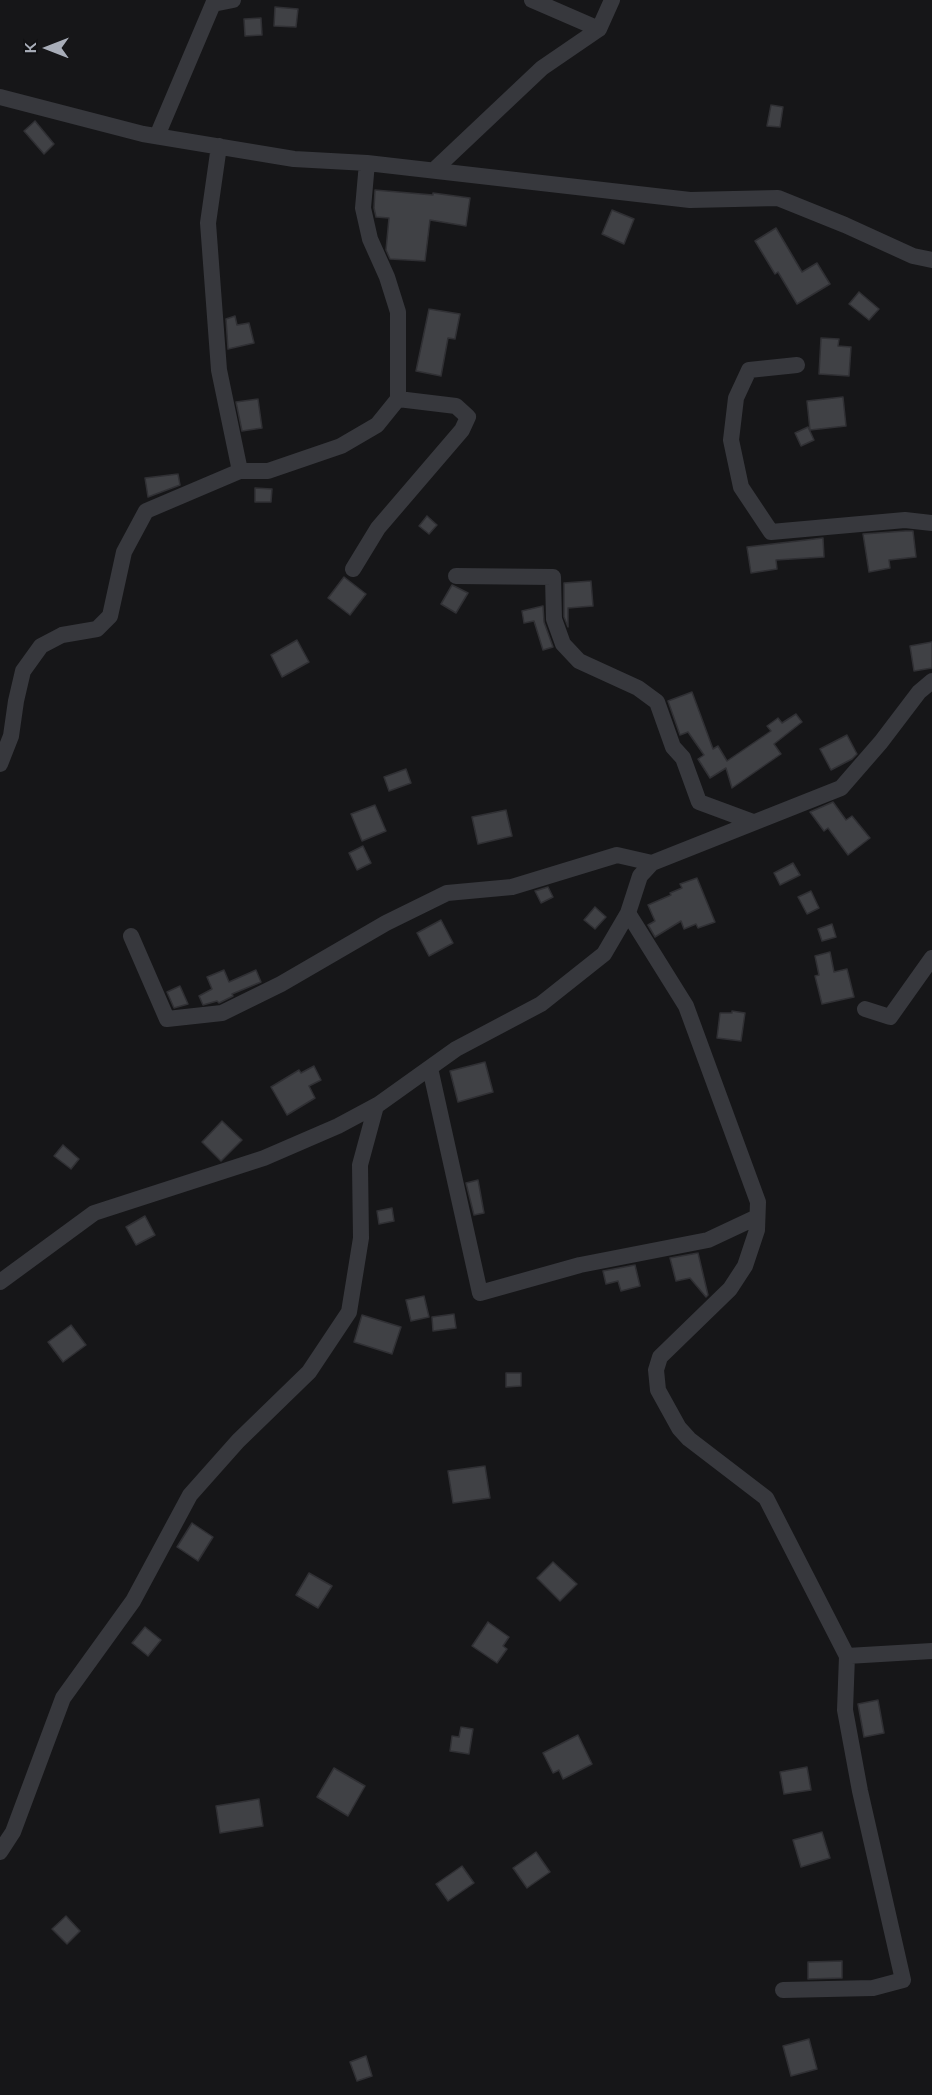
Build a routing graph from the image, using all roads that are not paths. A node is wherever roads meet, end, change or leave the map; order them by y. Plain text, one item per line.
1 (233, 0) edge
2 (532, 0) edge
3 (612, 0) edge
4 (599, 29) junction
5 (0, 97) edge
6 (157, 136) junction
7 (219, 146) junction
8 (367, 163) junction
9 (434, 170) junction
10 (932, 260) edge
11 (796, 364) dead end
12 (398, 399) junction
13 (240, 471) junction
14 (932, 523) edge
15 (353, 569) dead end
16 (456, 576) dead end
17 (932, 681) edge
18 (0, 764) edge
19 (753, 822) junction
20 (652, 863) junction
21 (628, 913) junction
22 (131, 936) dead end
23 (932, 958) edge
24 (864, 1009) dead end
25 (430, 1068) junction
26 (376, 1106) junction
27 (757, 1216) junction
28 (0, 1282) edge
29 (932, 1651) edge
30 (847, 1656) junction
31 (0, 1852) edge
32 (783, 1990) dead end

1 - 6 street
2 - 4 street
3 - 4 street
4 - 9 street
5 - 6 street
6 - 7 street
7 - 8 street
7 - 13 street
8 - 9 street
8 - 12 street
9 - 10 street
11 - 14 street
12 - 13 street
12 - 15 street
13 - 18 street
16 - 19 street
17 - 19 street
19 - 20 street
20 - 21 street
20 - 22 street
21 - 25 street
21 - 27 street
23 - 24 street
25 - 26 street
25 - 27 street
26 - 28 street
26 - 31 street
27 - 30 street
29 - 30 street
30 - 32 street

